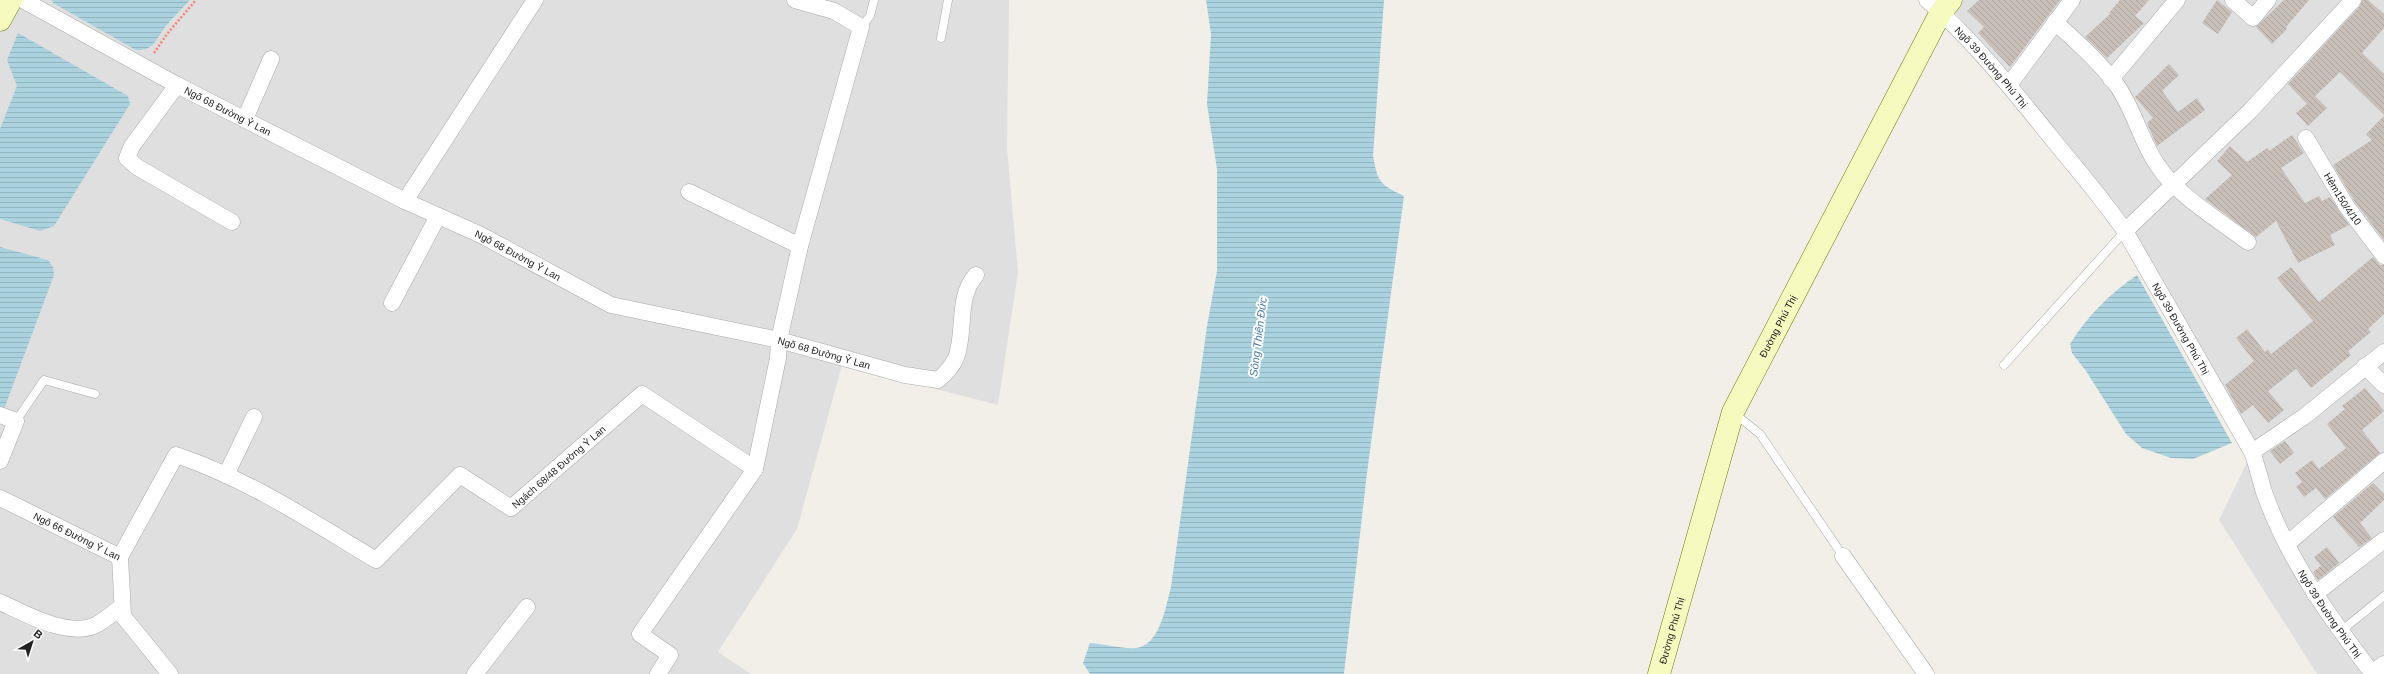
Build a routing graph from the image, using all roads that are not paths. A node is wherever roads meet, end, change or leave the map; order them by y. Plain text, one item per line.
1 (535, 0) edge
2 (795, 0) edge
3 (874, 0) edge
4 (948, 0) edge
5 (2072, 0) edge
6 (2177, 0) edge
7 (2233, 0) edge
8 (2268, 0) edge
9 (2353, 0) edge
10 (1940, 4) edge
11 (8, 7) edge
12 (2055, 22) junction
13 (861, 27) junction
14 (941, 38) dead end
15 (271, 59) dead end
16 (2111, 79) junction
17 (177, 85) junction
18 (2009, 86) junction
19 (245, 119) junction
20 (2306, 138) dead end
21 (2175, 186) junction
22 (689, 192) dead end
23 (405, 201) junction
24 (438, 216) junction
25 (232, 222) dead end
26 (2125, 232) junction
27 (2248, 242) dead end
28 (800, 246) junction
29 (2384, 256) edge
30 (976, 275) dead end
31 (392, 303) dead end
32 (779, 340) junction
33 (2384, 352) edge
34 (2004, 365) dead end
35 (2365, 366) junction
36 (2384, 386) edge
37 (95, 394) dead end
38 (1733, 412) junction
39 (254, 417) dead end
40 (8, 418) edge
41 (2252, 452) junction
42 (0, 461) edge
43 (2384, 461) edge
44 (755, 470) junction
45 (226, 475) junction
46 (0, 498) edge
47 (2384, 540) edge
48 (2287, 544) junction
49 (1843, 556) joint
50 (120, 557) junction
51 (2315, 594) junction
52 (2384, 596) edge
53 (0, 602) edge
54 (121, 607) junction
55 (527, 607) dead end
56 (2341, 631) junction
57 (2376, 670) edge
58 (168, 673) edge
59 (475, 674) edge
60 (658, 674) edge
61 (1659, 674) edge
62 (1926, 674) edge

1 - 23 street
2 - 13 street
3 - 13 lane
4 - 14 lane
5 - 12 street
6 - 16 street
7 - 8 street
9 - 21 street
10 - 18 street, Ngõ 39 Đường Phú Thị
10 - 38 street, Đường Phú Thị
11 - 17 street, Ngõ 68 Đường Ỷ Lan
12 - 16 street
12 - 18 street
13 - 28 street
15 - 19 street
16 - 21 street
17 - 19 street, Ngõ 68 Đường Ỷ Lan
17 - 25 street
18 - 26 street, Ngõ 39 Đường Phú Thị
19 - 23 street, Ngõ 68 Đường Ỷ Lan
20 - 29 street, Hẻm150/4/10
21 - 26 street
21 - 27 street
22 - 28 street
23 - 24 street, Ngõ 68 Đường Ỷ Lan
24 - 31 street
24 - 32 street, Ngõ 68 Đường Ỷ Lan
26 - 34 lane
26 - 41 street, Ngõ 39 Đường Phú Thị
28 - 32 street
30 - 32 street, Ngõ 68 Đường Ỷ Lan
32 - 44 street
33 - 35 street
35 - 36 street
35 - 41 street
37 - 40 lane
38 - 49 lane
38 - 61 street, Đường Phú Thị
39 - 45 street
40 - 42 street
41 - 48 street, Ngõ 39 Đường Phú Thị
43 - 48 street
44 - 45 street, Ngách 68/48 Đường Ỷ Lan
44 - 60 street
45 - 50 street, Ngách 68/48 Đường Ỷ Lan
46 - 50 street, Ngõ 66 Đường Ỷ Lan
47 - 51 street
48 - 51 street, Ngõ 39 Đường Phú Thị
49 - 62 street
50 - 54 street, Ngõ 66 Đường Ỷ Lan
51 - 56 street, Ngõ 39 Đường Phú Thị
52 - 56 lane
53 - 54 street
54 - 58 street, Ngõ 66 Đường Ỷ Lan
55 - 59 street
56 - 57 street, Ngõ 39 Đường Phú Thị

